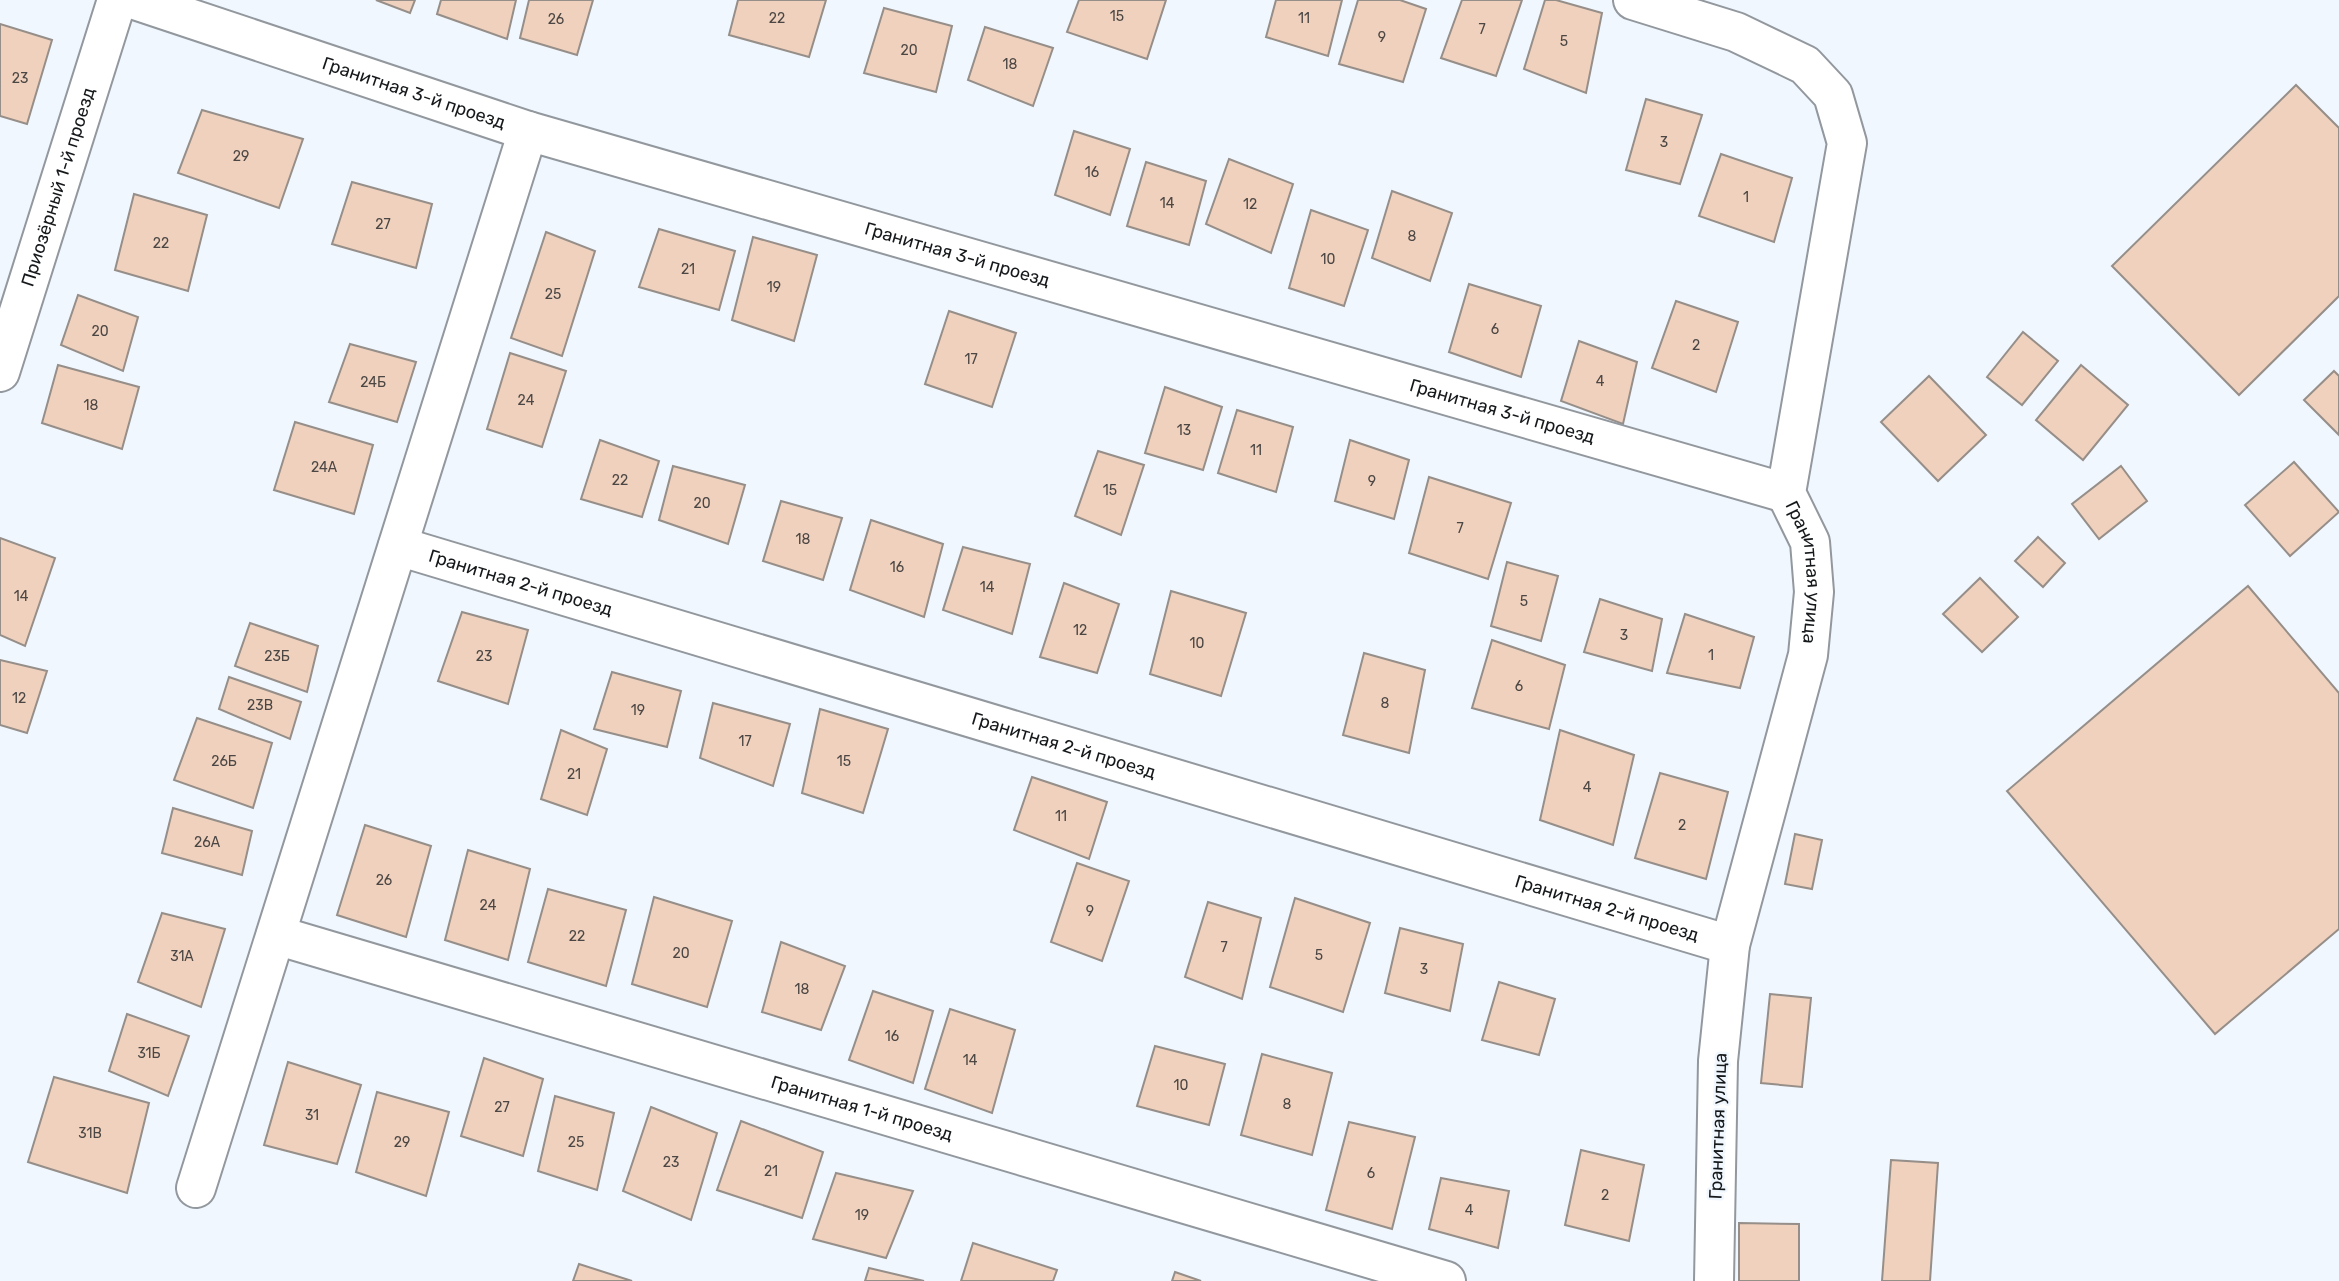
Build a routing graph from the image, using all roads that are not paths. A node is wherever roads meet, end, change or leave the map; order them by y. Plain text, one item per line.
1 (1633, 0) edge
2 (138, 1) edge
3 (1735, 16) edge
4 (528, 131) junction
5 (0, 372) edge
6 (1786, 493) junction
7 (398, 546) junction
8 (276, 935) junction
9 (1730, 945) junction
10 (197, 1188) dead end
11 (1446, 1281) edge
12 (1714, 1281) edge

1 - 3 street, Гранитная улица
2 - 4 street, Гранитная 3-й проезд
2 - 5 street, Приозёрный 1-й проезд
3 - 6 street, Гранитная улица
4 - 6 street, Гранитная 3-й проезд
4 - 7 street
6 - 9 street, Гранитная улица
7 - 8 street
7 - 9 street, Гранитная 2-й проезд
8 - 10 street
8 - 11 street, Гранитная 1-й проезд
9 - 12 street, Гранитная улица

